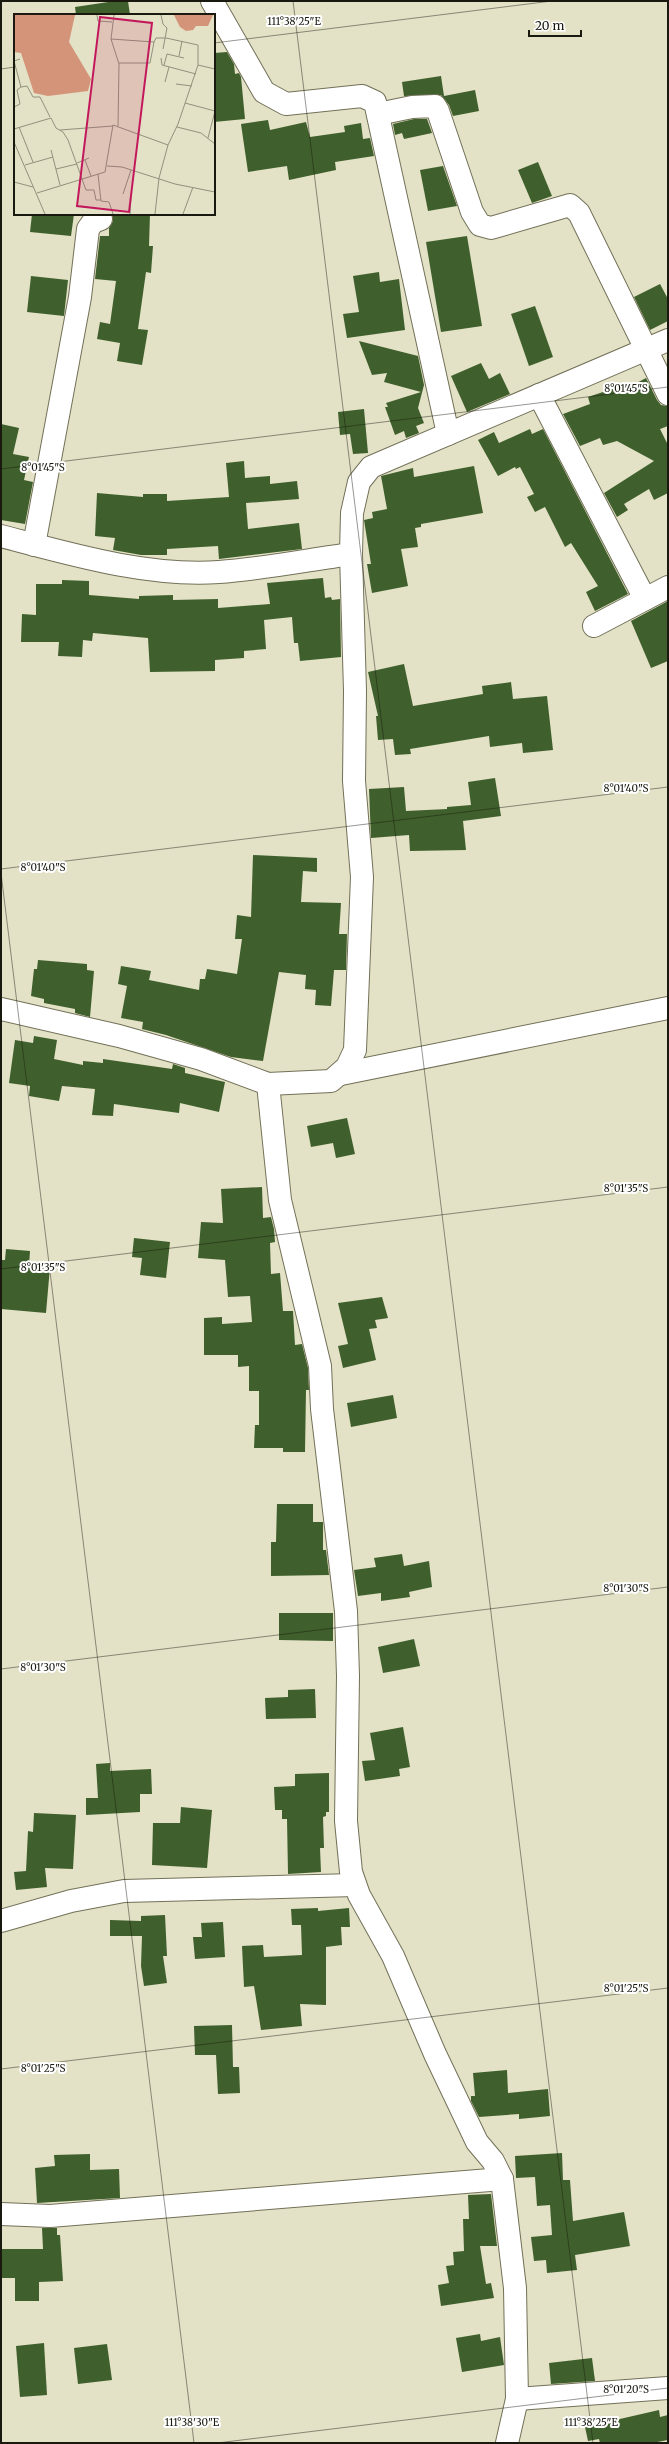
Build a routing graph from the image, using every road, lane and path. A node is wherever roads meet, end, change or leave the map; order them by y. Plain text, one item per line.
1 (212, 1) edge
2 (378, 114) junction
3 (101, 219) dead end
4 (668, 340) edge
5 (647, 349) junction
6 (668, 394) edge
7 (539, 395) junction
8 (448, 434) junction
9 (1, 536) edge
10 (34, 545) junction
11 (351, 554) junction
12 (668, 587) edge
13 (645, 599) junction
14 (594, 626) dead end
15 (668, 1008) edge
16 (1, 1009) edge
17 (341, 1074) junction
18 (268, 1084) junction
19 (355, 1885) junction
20 (1, 1921) edge
21 (502, 2179) junction
22 (1, 2214) edge
23 (668, 2388) edge
24 (516, 2399) junction
25 (507, 2443) edge

1 - 2 street
2 - 5 street
2 - 8 street
3 - 10 street
4 - 5 street
5 - 6 street
5 - 7 street
7 - 8 street
7 - 13 street
8 - 11 street
9 - 10 street
10 - 11 street
11 - 17 street
12 - 13 street
13 - 14 street
15 - 17 street
16 - 18 street
17 - 18 street
18 - 19 street
19 - 20 street
19 - 21 street
21 - 22 street
21 - 24 street
23 - 24 street
24 - 25 street

